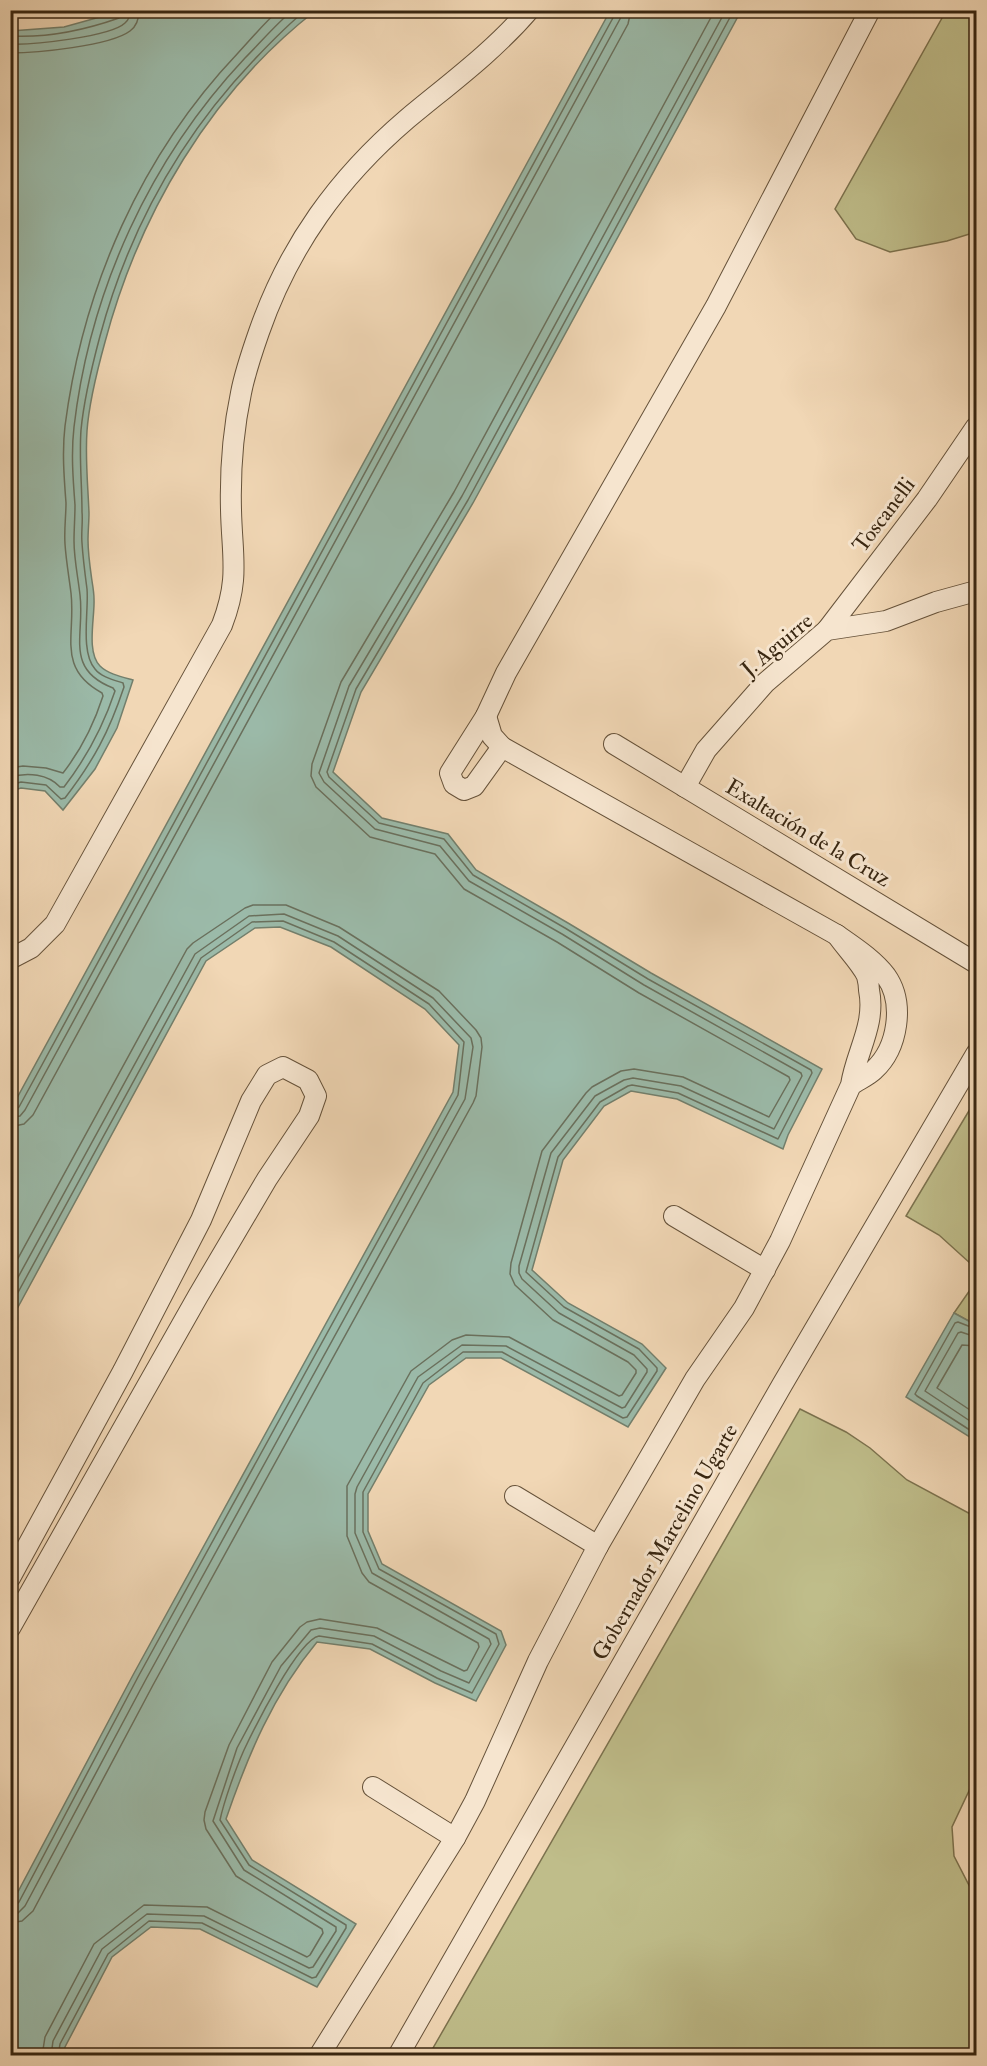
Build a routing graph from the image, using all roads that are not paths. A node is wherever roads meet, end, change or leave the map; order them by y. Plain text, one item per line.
1 (528, 10) edge
2 (870, 10) edge
3 (976, 427) edge
4 (976, 591) edge
5 (827, 630) junction
6 (486, 716) junction
7 (614, 744) dead end
8 (502, 747) junction
9 (685, 787) junction
10 (10, 959) edge
11 (976, 963) edge
12 (976, 1054) edge
13 (674, 1216) dead end
14 (765, 1270) junction
15 (110, 1394) junction
16 (135, 1408) junction
17 (515, 1496) dead end
18 (597, 1546) junction
19 (10, 1578) edge
20 (10, 1628) edge
21 (373, 1787) dead end
22 (455, 1838) junction
23 (319, 2055) edge
24 (398, 2055) edge

1 - 10 street
2 - 6 street
3 - 5 street, Toscanelli
4 - 5 street, J. Aguirre
5 - 9 street, J. Aguirre
6 - 8 street
6 - 8 street
7 - 9 street, Exaltación de la Cruz
8 - 14 street
9 - 11 street, Exaltación de la Cruz
12 - 24 street, Gobernador Marcelino Ugarte
13 - 14 street
14 - 18 street
15 - 16 street
15 - 16 street
15 - 19 street
16 - 20 street
17 - 18 street
18 - 22 street
21 - 22 street
22 - 23 street

